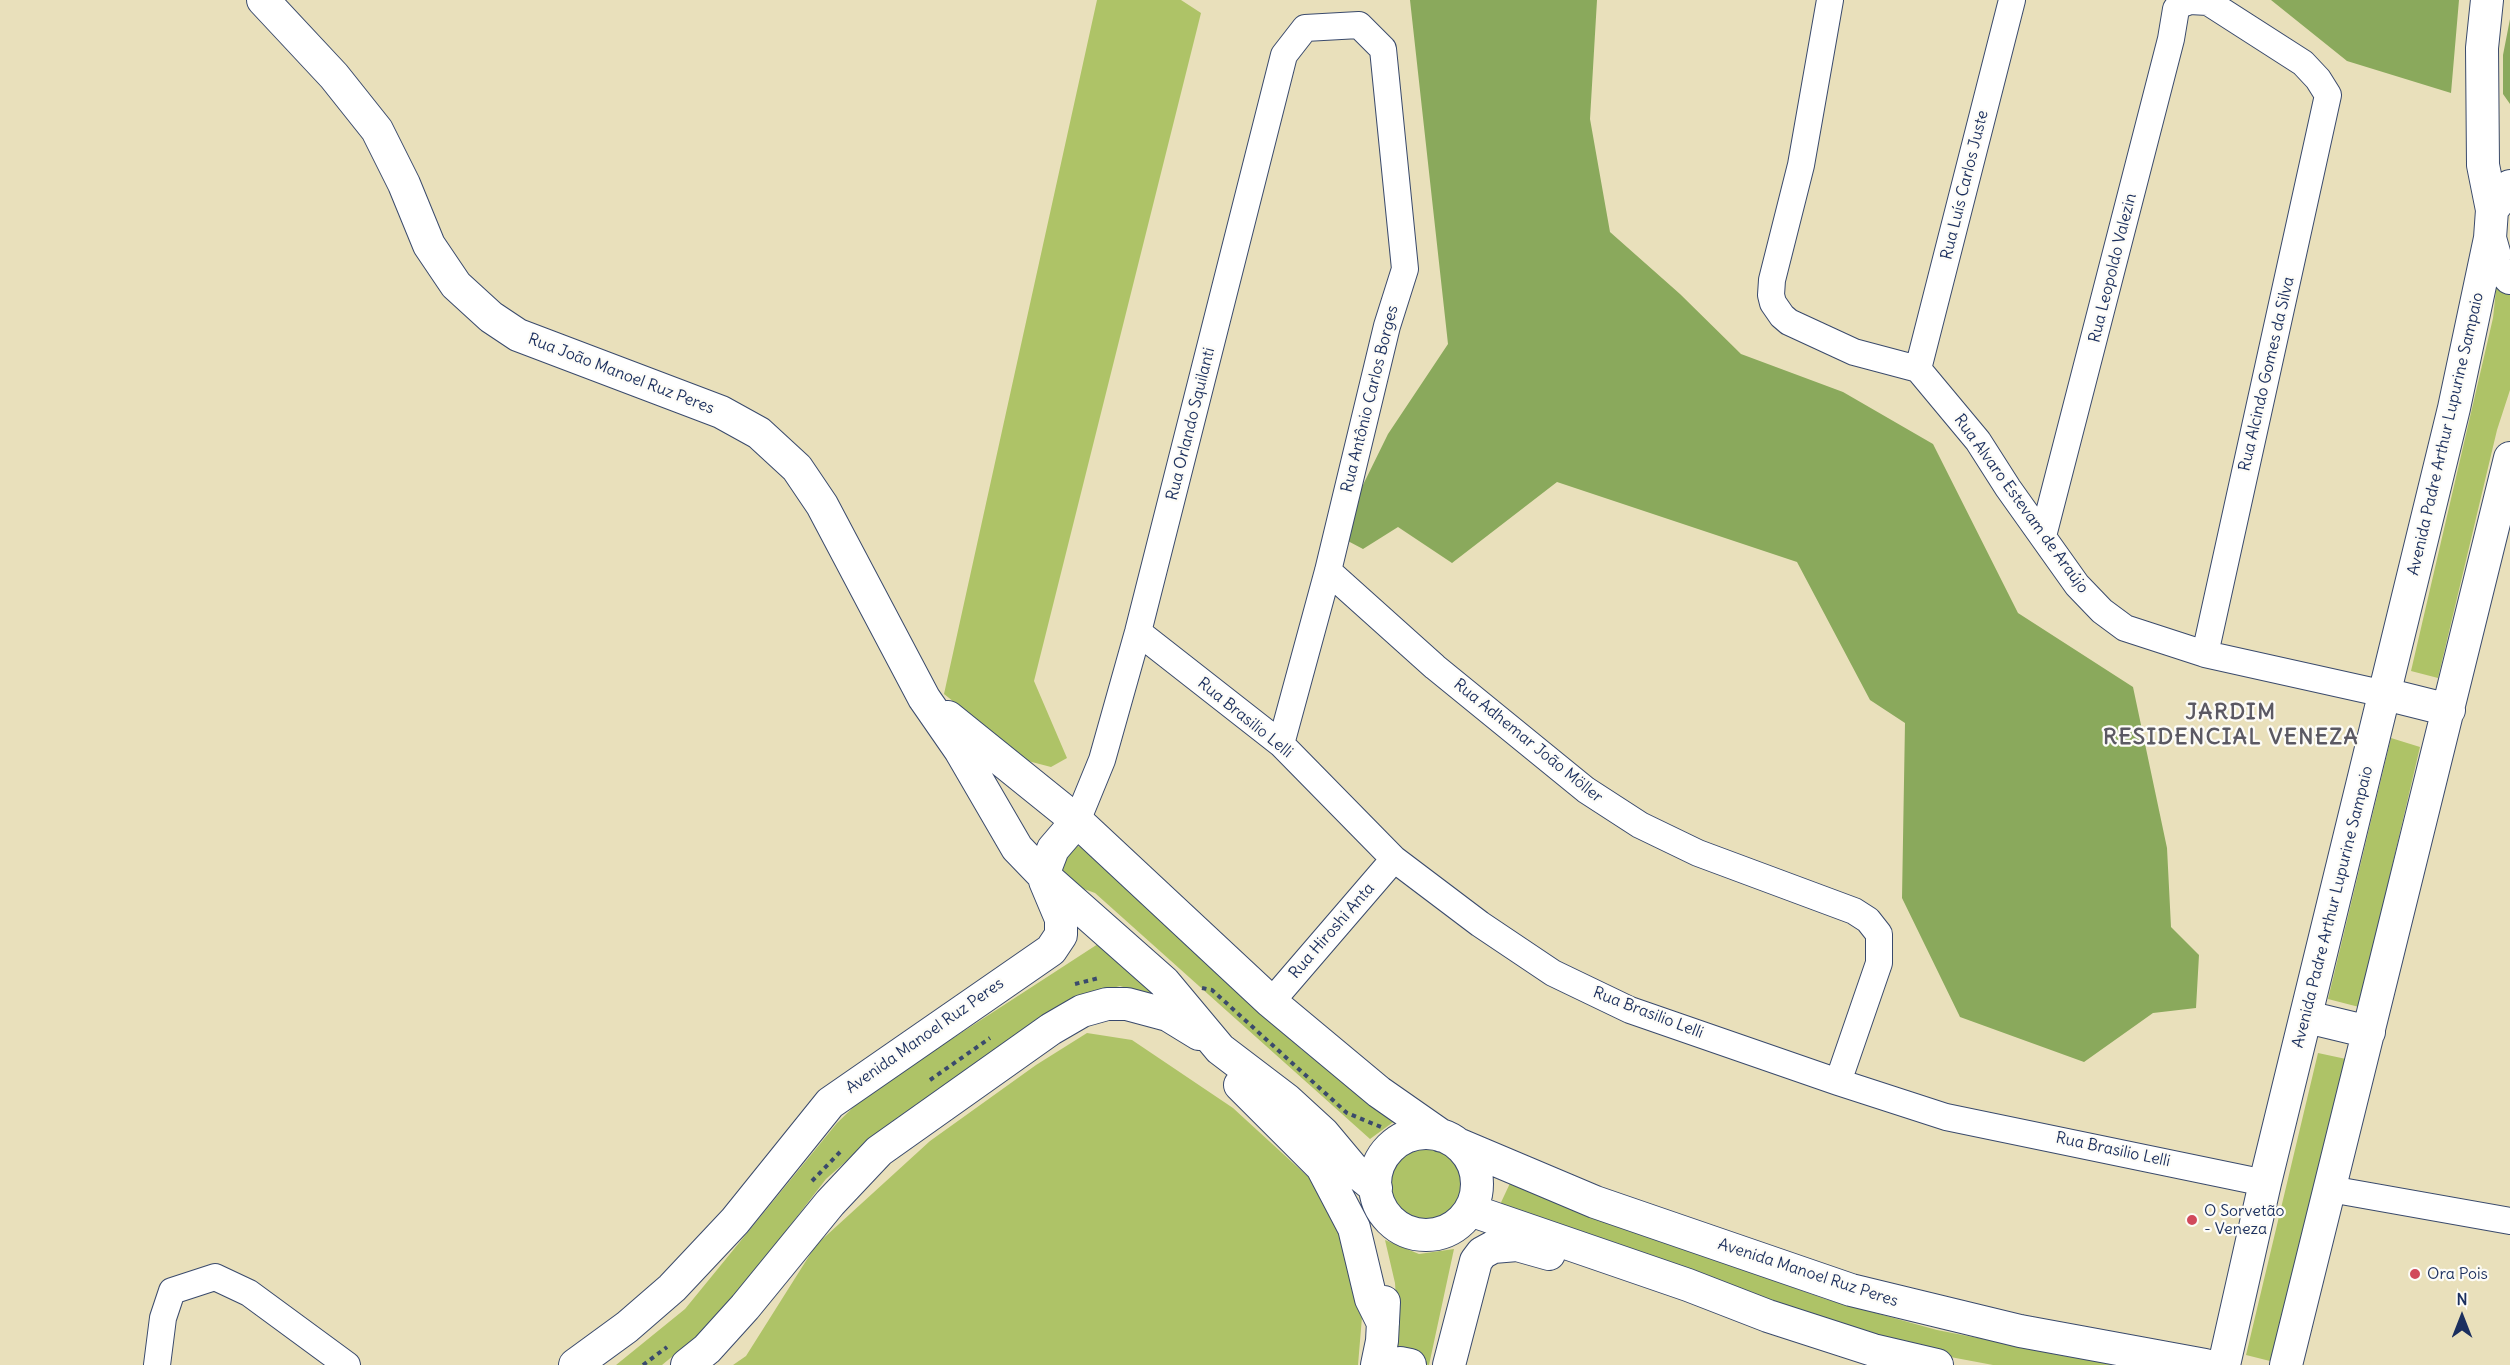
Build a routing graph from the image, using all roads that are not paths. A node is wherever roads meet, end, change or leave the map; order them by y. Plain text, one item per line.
1 (263, 0) edge
2 (1830, 0) edge
3 (2012, 0) edge
4 (2487, 0) edge
5 (2184, 3) joint
6 (1305, 28) joint
7 (2497, 211) edge
8 (2510, 278) edge
9 (1918, 369) junction
10 (2510, 458) edge
11 (2043, 536) junction
12 (1328, 571) junction
13 (1138, 632) junction
14 (2205, 654) junction
15 (2385, 694) junction
16 (924, 698) junction
17 (2449, 710) junction
18 (1281, 744) junction
19 (1077, 821) junction
20 (1394, 860) junction
21 (1043, 874) junction
22 (1271, 1002) junction
23 (2307, 1017) junction
24 (2369, 1032) junction
25 (1220, 1049) junction
26 (1838, 1082) junction
27 (1451, 1140) junction
28 (2265, 1183) junction
29 (2330, 1189) junction
30 (1377, 1194) junction
31 (1465, 1216) junction
32 (2510, 1221) edge
33 (1688, 1285) junction
34 (1383, 1323) junction
35 (1873, 1350) junction
36 (157, 1365) edge
37 (345, 1365) edge
38 (575, 1365) edge
39 (687, 1365) edge
40 (1377, 1365) edge
41 (1388, 1365) edge
42 (1410, 1365) edge
43 (1434, 1365) edge
44 (1449, 1365) edge
45 (1900, 1365) edge
46 (1937, 1365) edge
47 (2205, 1365) edge
48 (2224, 1365) edge
49 (2286, 1365) edge

1 - 16 main road, Rua João Manoel Ruz Peres
2 - 9 street
3 - 9 street, Rua Luís Carlos Juste
4 - 7 main road, Avenida Padre Arthur Lupurine Sampaio
5 - 11 street, Rua Leopoldo Valezin
5 - 14 street, Rua Alcindo Gomes da Silva
6 - 12 street, Rua Antônio Carlos Borges
6 - 13 street, Rua Orlando Squilanti
7 - 8 main road
7 - 15 main road, Avenida Padre Arthur Lupurine Sampaio
9 - 11 street, Rua Alvaro Estevam de Araújo
10 - 17 main road
11 - 14 street, Rua Alvaro Estevam de Araújo
12 - 18 street, Rua Antônio Carlos Borges
12 - 26 street, Rua Adhemar João Möller
13 - 18 street, Rua Brasilio Lelli
13 - 19 street, Rua Orlando Squilanti
14 - 15 street, Rua Alvaro Estevam de Araújo
15 - 17 main road
15 - 23 main road, Avenida Padre Arthur Lupurine Sampaio
16 - 19 main road, Rua João Manoel Ruz Peres
16 - 21 main road, Rua João Manoel Ruz Peres
17 - 24 main road
18 - 20 street, Rua Brasilio Lelli
19 - 21 main road
19 - 22 main road, Avenida Manoel Ruz Peres
20 - 22 street, Rua Hiroshi Anta
20 - 26 street, Rua Brasilio Lelli
21 - 25 main road
21 - 38 main road, Avenida Manoel Ruz Peres
22 - 27 main road, Avenida Manoel Ruz Peres
23 - 24 main road
23 - 28 main road, Avenida Padre Arthur Lupurine Sampaio
24 - 29 main road
25 - 30 main road
25 - 34 main road
25 - 39 main road
26 - 28 street, Rua Brasilio Lelli
27 - 30 main road
27 - 31 main road
27 - 47 main road, Avenida Manoel Ruz Peres
28 - 48 main road, Avenida Padre Arthur Lupurine Sampaio
29 - 32 street
29 - 49 main road
30 - 31 main road
30 - 34 main road
31 - 33 main road
31 - 43 main road
33 - 35 main road
33 - 44 main road
34 - 40 main road
35 - 45 main road
35 - 46 main road
36 - 37 street
41 - 42 main road

